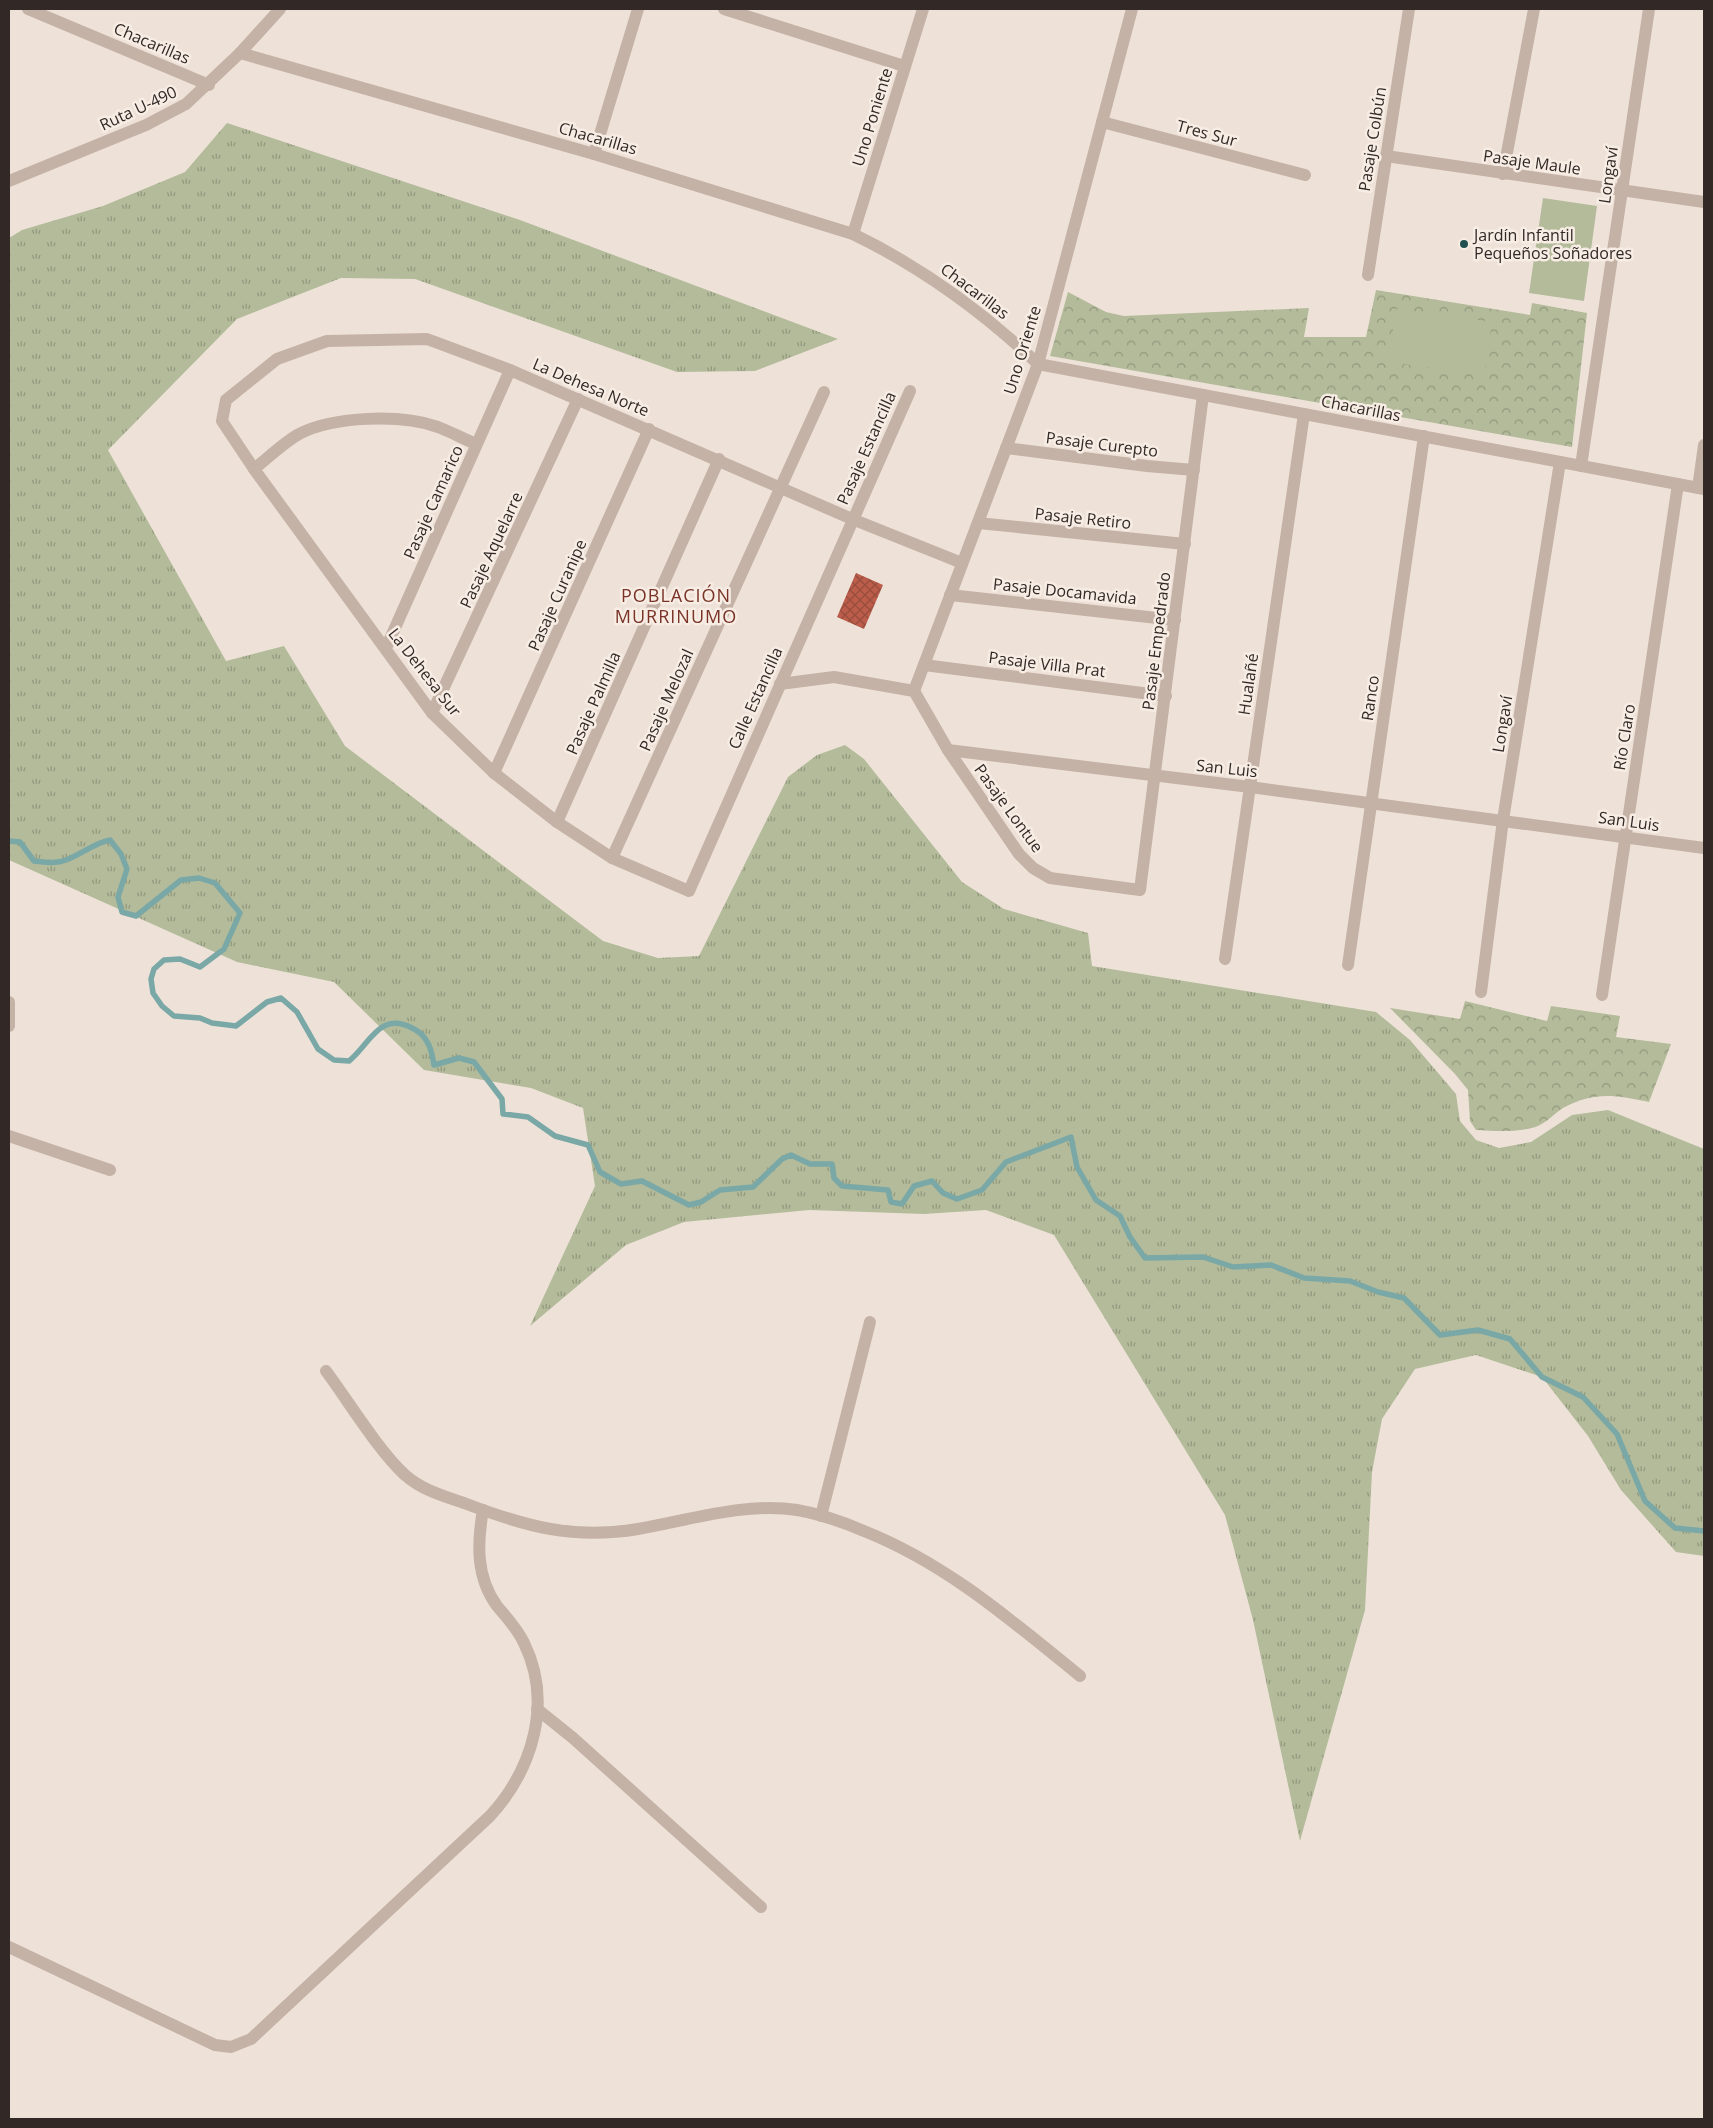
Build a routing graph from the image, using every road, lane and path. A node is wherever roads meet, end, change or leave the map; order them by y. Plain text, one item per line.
1 (28, 9) edge
2 (280, 9) edge
3 (638, 9) edge
4 (724, 9) edge
5 (923, 9) edge
6 (1132, 9) edge
7 (1409, 9) edge
8 (1534, 9) edge
9 (1649, 9) edge
10 (240, 54) junction
11 (904, 66) junction
12 (208, 85) junction
13 (1102, 122) junction
14 (594, 154) junction
15 (1386, 156) junction
16 (1503, 174) junction
17 (1305, 175) dead end
18 (9, 181) edge
19 (1622, 190) junction
20 (1704, 202) edge
21 (853, 234) junction
22 (1368, 275) dead end
23 (1038, 364) junction
24 (510, 370) junction
25 (910, 391) dead end
26 (824, 392) dead end
27 (1203, 395) junction
28 (578, 399) junction
29 (1304, 414) junction
30 (222, 422) joint
31 (649, 430) junction
32 (1424, 436) junction
33 (476, 444) junction
34 (1704, 446) edge
35 (1006, 448) junction
36 (719, 459) junction
37 (1560, 462) junction
38 (1581, 466) junction
39 (254, 470) junction
40 (1194, 470) junction
41 (1678, 484) junction
42 (781, 486) junction
43 (1701, 488) edge
44 (852, 518) junction
45 (978, 522) junction
46 (1185, 544) junction
47 (962, 564) junction
48 (950, 595) junction
49 (1176, 620) junction
50 (386, 648) junction
51 (924, 666) junction
52 (780, 684) junction
53 (914, 691) junction
54 (1166, 696) junction
55 (432, 714) junction
56 (948, 750) junction
57 (494, 773) junction
58 (1156, 776) junction
59 (1250, 786) junction
60 (1372, 802) junction
61 (1503, 820) junction
62 (557, 822) junction
63 (1625, 838) junction
64 (1704, 848) edge
65 (612, 858) junction
66 (1140, 890) joint
67 (689, 891) joint
68 (1225, 959) dead end
69 (1348, 965) dead end
70 (1481, 992) dead end
71 (1602, 995) dead end
72 (9, 1002) edge
73 (9, 1026) edge
74 (9, 1136) edge
75 (110, 1170) dead end
76 (870, 1322) dead end
77 (326, 1371) dead end
78 (483, 1510) junction
79 (821, 1516) junction
80 (1080, 1676) dead end
81 (537, 1709) junction
82 (761, 1907) dead end
83 (9, 1947) edge

1 - 12 street, Chacarillas
2 - 10 street, Ruta U-490
3 - 14 street
4 - 11 street
5 - 11 street, Uno Poniente
6 - 13 street, Uno Oriente
7 - 15 street, Pasaje Colbún
8 - 16 street
9 - 19 street, Longaví
10 - 12 street, Ruta U-490
10 - 14 street, Chacarillas
11 - 21 street, Uno Poniente
12 - 18 street, Ruta U-490
13 - 17 street, Tres Sur
13 - 23 street, Uno Oriente
14 - 21 street, Chacarillas
15 - 16 street, Pasaje Maule
15 - 22 street, Pasaje Colbún
16 - 19 street, Pasaje Maule
19 - 20 street, Pasaje Maule
19 - 38 street, Longaví
21 - 23 street, Chacarillas
23 - 27 street, Chacarillas
23 - 35 street, Uno Oriente
24 - 28 street, La Dehesa Norte
24 - 30 street, La Dehesa Norte
24 - 33 street, Pasaje Camarico
25 - 44 street, Pasaje Estancilla
26 - 42 street, Pasaje Melozal
27 - 29 street, Chacarillas
27 - 40 street, Pasaje Empedrado
28 - 31 street, La Dehesa Norte
28 - 55 street, Pasaje Aquelarre
29 - 32 street, Chacarillas
29 - 59 street, Hualañé
30 - 39 street, La Dehesa Sur
31 - 36 street, La Dehesa Norte
31 - 57 street, Pasaje Curanipe
32 - 37 street, Chacarillas
32 - 60 street, Ranco
33 - 39 street
33 - 50 street, Pasaje Camarico
34 - 43 street
35 - 40 street, Pasaje Curepto
35 - 45 street, Uno Oriente
36 - 42 street, La Dehesa Norte
36 - 62 street, Pasaje Palmilla
37 - 38 street, Chacarillas
37 - 61 street, Longaví
38 - 41 street, Chacarillas
39 - 50 street, La Dehesa Sur
40 - 46 street, Pasaje Empedrado
41 - 43 street, Chacarillas
41 - 63 street, Río Claro
42 - 44 street, La Dehesa Norte
42 - 65 street, Pasaje Melozal
44 - 47 street, La Dehesa Norte
44 - 52 street, Calle Estancilla
45 - 46 street, Pasaje Retiro
45 - 47 street, Uno Oriente
46 - 49 street, Pasaje Empedrado
47 - 48 street, Uno Oriente
48 - 49 street, Pasaje Docamavida
48 - 51 street, Uno Oriente
49 - 54 street, Pasaje Empedrado
50 - 55 street, La Dehesa Sur
51 - 53 street, Uno Oriente
51 - 54 street, Pasaje Villa Prat
52 - 53 street
52 - 67 street, Calle Estancilla
53 - 56 street
54 - 58 street, Pasaje Empedrado
55 - 57 street, La Dehesa Sur
56 - 58 street, San Luis
56 - 66 street, Pasaje Lontue
57 - 62 street, La Dehesa Sur
58 - 59 street, San Luis
58 - 66 street, Pasaje Empedrado
59 - 60 street, San Luis
59 - 68 street, Hualañé
60 - 61 street, San Luis
60 - 69 street, Ranco
61 - 63 street, San Luis
61 - 70 street, Longaví
62 - 65 street, La Dehesa Sur
63 - 64 street, San Luis
63 - 71 street, Río Claro
65 - 67 street, La Dehesa Sur
72 - 73 street
74 - 75 street
76 - 79 street
77 - 78 street
78 - 79 street
78 - 81 street
79 - 80 street
81 - 82 street
81 - 83 street

